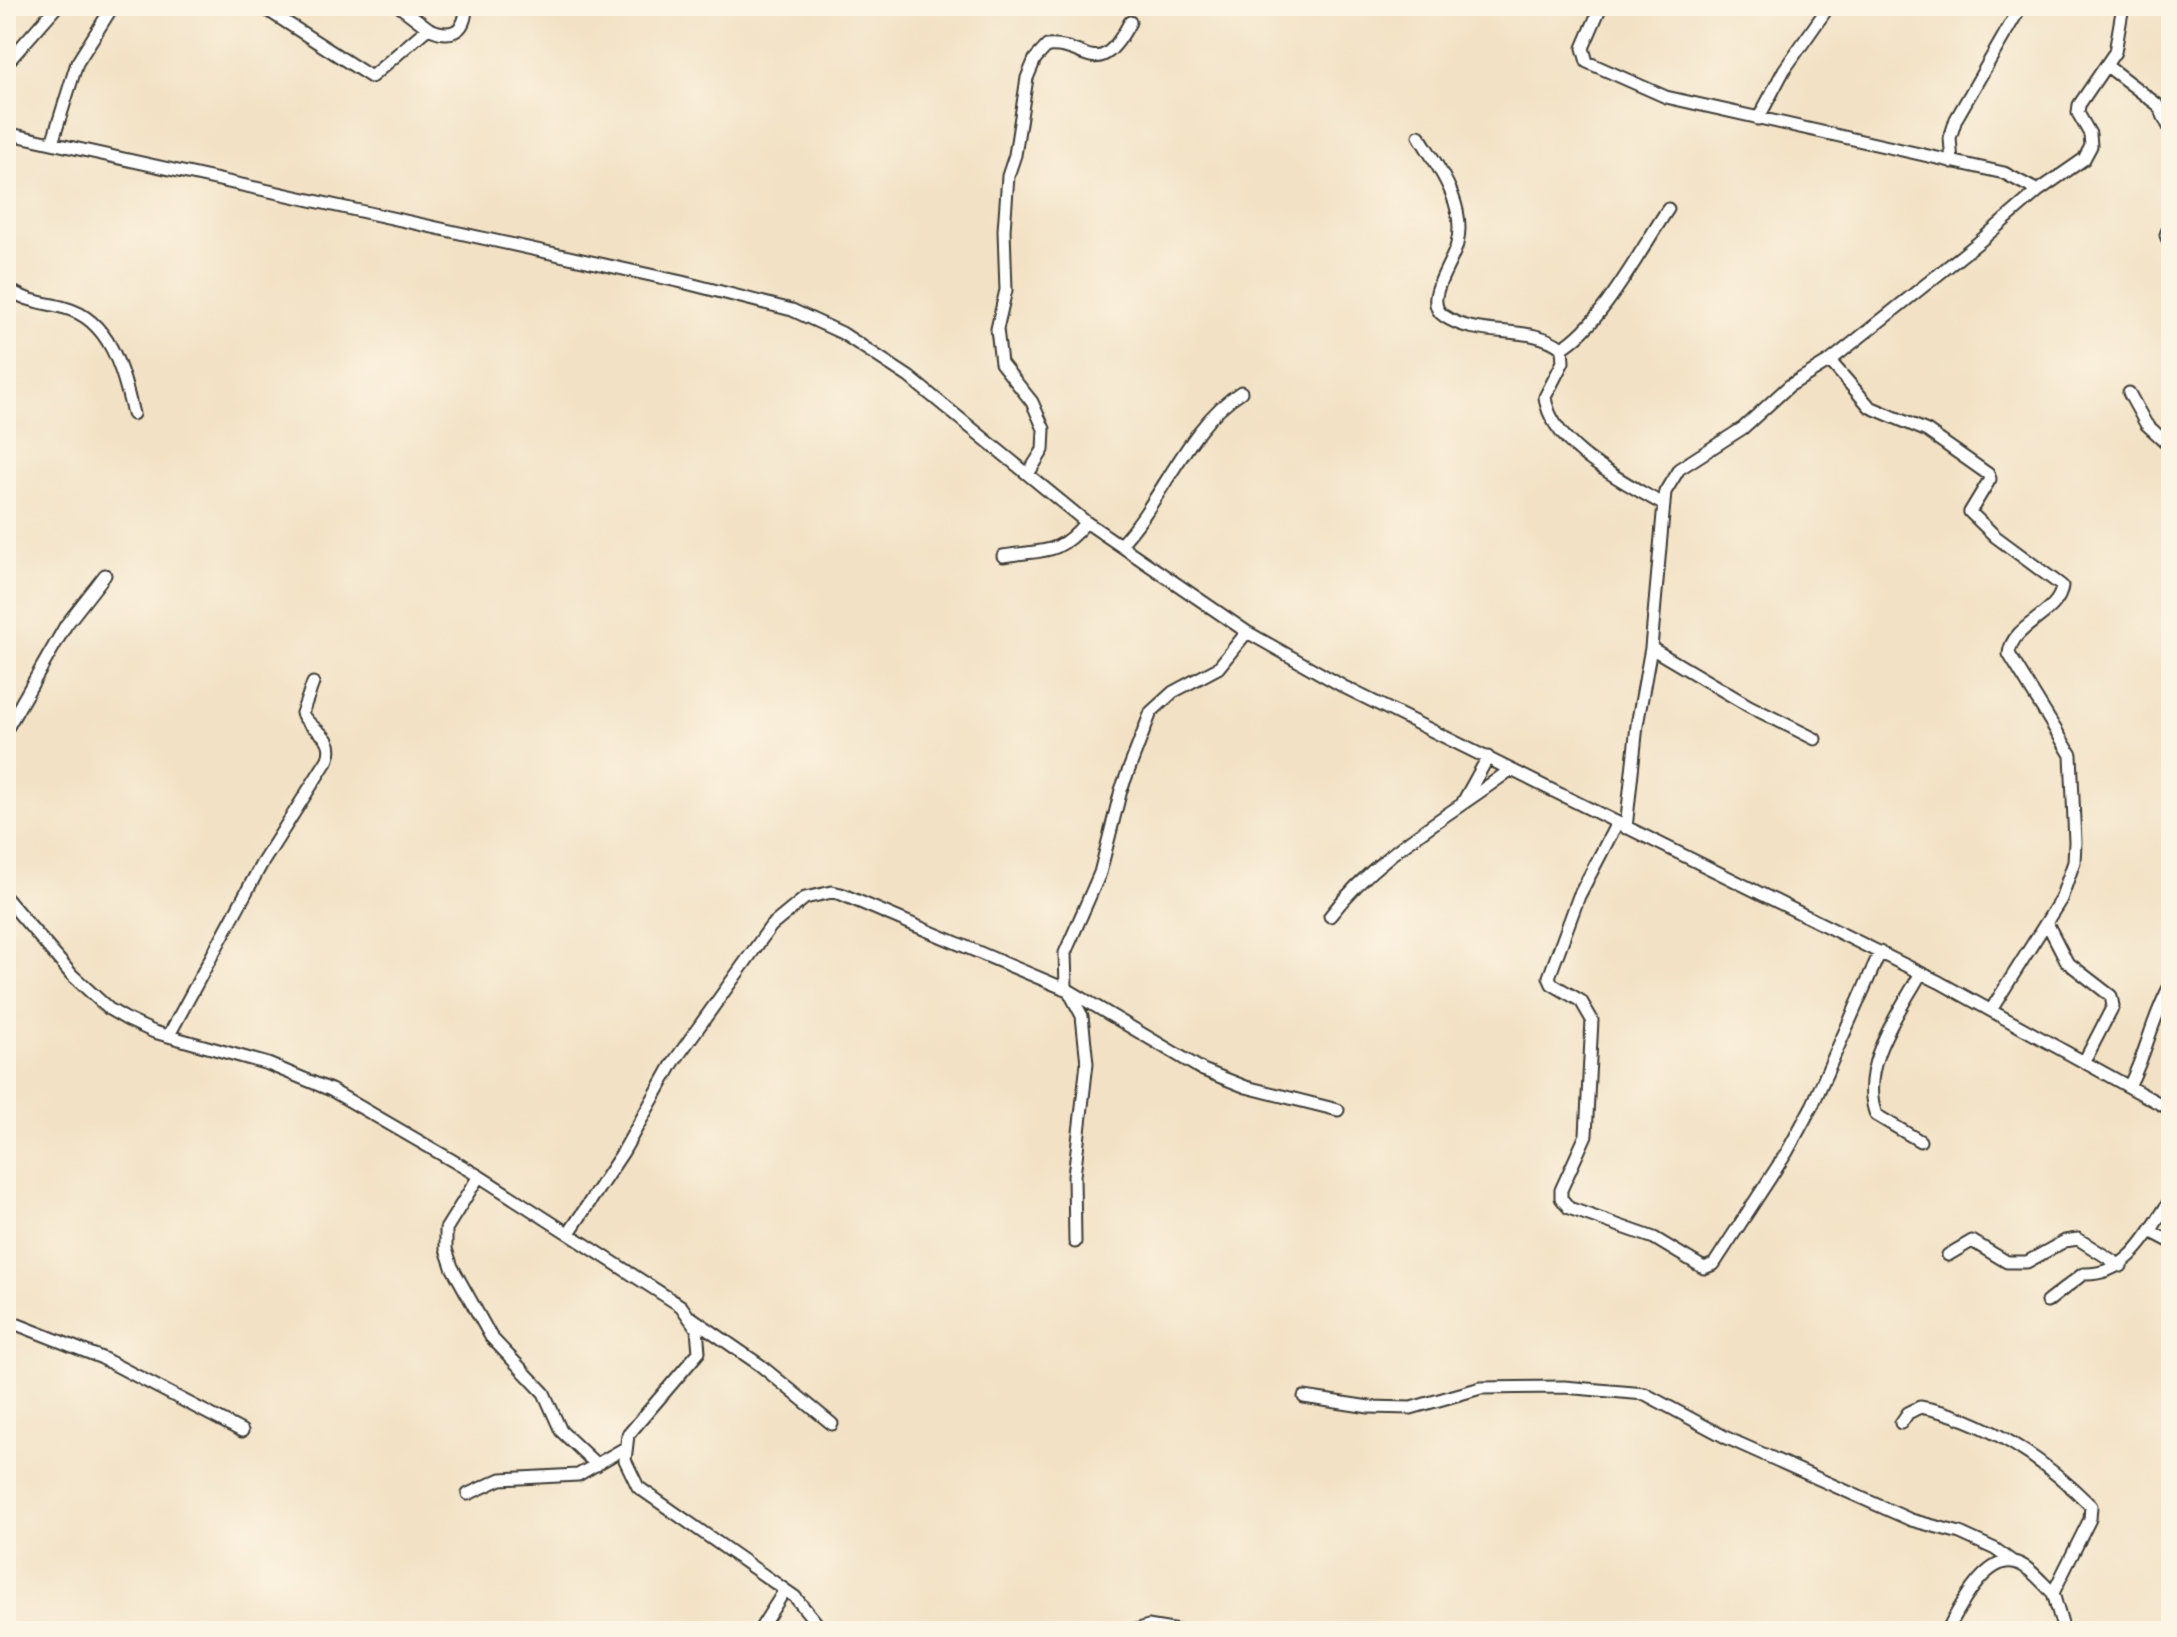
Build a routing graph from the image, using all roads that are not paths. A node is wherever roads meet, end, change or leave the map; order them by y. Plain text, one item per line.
1 (57, 6) edge
2 (113, 6) edge
3 (261, 6) edge
4 (399, 6) edge
5 (466, 6) edge
6 (1601, 6) edge
7 (1829, 6) edge
8 (2021, 6) edge
9 (2123, 6) edge
10 (1130, 22) dead end
11 (428, 28) junction
12 (6, 64) edge
13 (2107, 66) junction
14 (1758, 119) junction
15 (2171, 131) edge
16 (6, 133) edge
17 (1419, 136) dead end
18 (52, 143) junction
19 (1952, 162) junction
20 (2038, 191) junction
21 (1668, 209) dead end
22 (2171, 222) edge
23 (2171, 247) edge
24 (6, 287) edge
25 (1562, 348) junction
26 (1830, 361) junction
27 (1241, 392) dead end
28 (2129, 393) dead end
29 (133, 414) dead end
30 (2171, 447) edge
31 (1028, 474) junction
32 (1664, 505) junction
33 (1086, 522) junction
34 (1120, 545) junction
35 (1003, 556) dead end
36 (105, 575) dead end
37 (1247, 632) junction
38 (1651, 648) junction
39 (313, 683) dead end
40 (6, 730) edge
41 (1815, 739) dead end
42 (1488, 757) junction
43 (1510, 770) junction
44 (1462, 804) junction
45 (1622, 825) junction
46 (6, 898) edge
47 (1330, 916) dead end
48 (2047, 923) junction
49 (1880, 952) junction
50 (1921, 973) junction
51 (2171, 984) edge
52 (1070, 991) junction
53 (1991, 1010) junction
54 (169, 1035) junction
55 (2084, 1062) junction
56 (2129, 1086) junction
57 (1338, 1110) dead end
58 (2171, 1110) edge
59 (1920, 1141) dead end
60 (479, 1176) junction
61 (2171, 1199) edge
62 (2150, 1231) junction
63 (569, 1233) junction
64 (1075, 1242) dead end
65 (2171, 1242) edge
66 (1948, 1255) dead end
67 (2121, 1266) junction
68 (2047, 1302) dead end
69 (692, 1317) junction
70 (6, 1320) edge
71 (1304, 1397) dead end
72 (1901, 1423) dead end
73 (832, 1424) dead end
74 (242, 1431) dead end
75 (625, 1448) junction
76 (597, 1465) junction
77 (468, 1494) dead end
78 (2013, 1562) junction
79 (785, 1590) junction
80 (2053, 1593) junction
81 (759, 1631) edge
82 (823, 1631) edge
83 (1133, 1631) edge
84 (1178, 1631) edge
85 (1947, 1631) edge
86 (2064, 1631) edge

1 - 12 street
2 - 18 street
3 - 11 street
4 - 11 street
5 - 11 street
6 - 14 street
7 - 14 street
8 - 19 street
9 - 13 street
10 - 31 street
13 - 15 street
13 - 20 street
14 - 19 street
16 - 18 street
17 - 25 street
18 - 31 street
19 - 20 street
20 - 26 street
21 - 25 street
22 - 23 street
24 - 29 street
25 - 32 street
26 - 32 street
26 - 48 street
27 - 34 street
28 - 30 street
31 - 33 street
32 - 38 street
33 - 34 street
33 - 35 street
34 - 37 street
36 - 40 street
37 - 42 street
37 - 52 street
38 - 41 street
38 - 45 street
39 - 54 street
42 - 43 street
42 - 44 street
43 - 44 street
43 - 45 street
44 - 47 street
45 - 49 street
45 - 49 street
46 - 54 street
48 - 53 street
48 - 55 street
49 - 50 street
50 - 53 street
50 - 59 street
51 - 56 street
52 - 57 street
52 - 63 street
52 - 64 street
53 - 55 street
54 - 60 street
55 - 56 street
56 - 58 street
60 - 63 street
60 - 76 street
61 - 62 street
62 - 65 street
62 - 67 street
63 - 69 street
66 - 67 street
67 - 68 street
69 - 73 street
69 - 75 street
70 - 74 street
71 - 78 street
72 - 80 street
75 - 76 street
75 - 79 street
76 - 77 street
78 - 80 street
78 - 85 street
79 - 81 street
79 - 82 street
80 - 86 street
83 - 84 street

